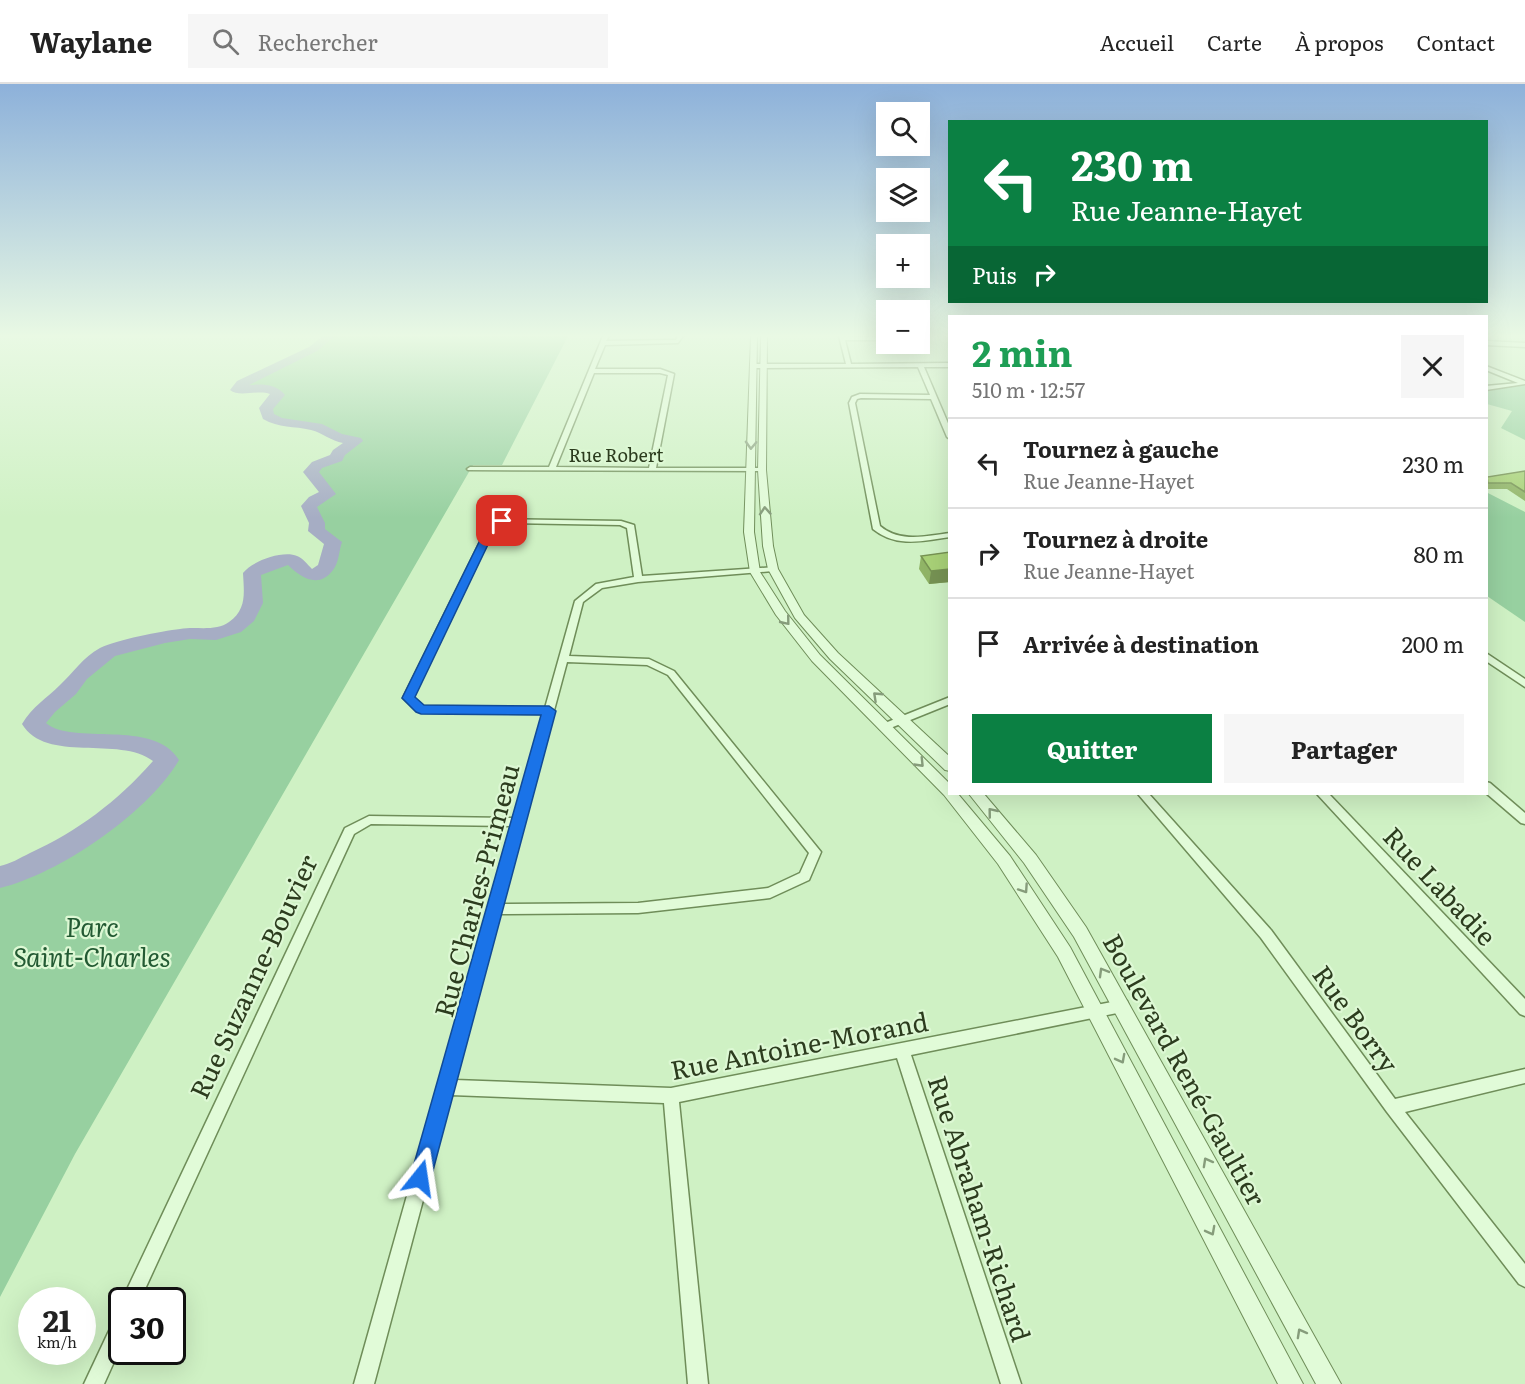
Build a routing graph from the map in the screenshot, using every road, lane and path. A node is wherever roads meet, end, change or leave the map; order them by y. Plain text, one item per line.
1 (581, 397) edge
2 (667, 397) edge
3 (753, 397) edge
4 (764, 397) edge
5 (858, 397) edge
6 (909, 397) edge
7 (933, 397) joint
8 (948, 432) edge
9 (470, 469) dead end
10 (552, 469) junction
11 (652, 470) junction
12 (750, 470) junction
13 (762, 470) junction
14 (948, 535) edge
15 (773, 569) junction
16 (755, 572) junction
17 (638, 579) junction
18 (1488, 657) edge
19 (563, 660) junction
20 (1520, 677) edge
21 (1525, 684) edge
22 (948, 701) edge
23 (549, 711) junction
24 (902, 719) junction
25 (884, 727) junction
26 (948, 764) edge
27 (1488, 788) edge
28 (948, 791) edge
29 (952, 795) edge
30 (977, 795) edge
31 (1144, 795) edge
32 (1324, 795) edge
33 (1525, 820) edge
34 (518, 822) junction
35 (494, 909) junction
36 (1122, 1006) junction
37 (1525, 1009) edge
38 (1096, 1011) junction
39 (902, 1048) junction
40 (1525, 1076) edge
41 (446, 1087) junction
42 (671, 1096) junction
43 (1392, 1107) junction
44 (1525, 1278) edge
45 (137, 1287) edge
46 (108, 1353) edge
47 (94, 1384) edge
48 (364, 1384) edge
49 (698, 1384) edge
50 (1011, 1384) edge
51 (1291, 1384) edge
52 (1329, 1384) edge

1 - 10 street
2 - 11 street
3 -> 12 street
4 - 13 street
5 - 14 street
6 - 7 street
7 - 8 street
9 - 10 street, Rue Robert
10 - 11 street, Rue Robert
11 - 12 street, Rue Robert
12 - 13 street, Rue Robert
12 - 16 street
15 -> 13 street
15 - 16 street, Rue Charles-Primeau
24 -> 15 street
16 - 17 street, Rue Charles-Primeau
16 -> 25 street
17 - 19 street, Rue Charles-Primeau
17 - 23 street
18 - 20 street
19 - 23 street, Rue Charles-Primeau
19 - 35 street
20 - 21 street
22 - 24 street
23 - 34 street, Rue Charles-Primeau
24 - 25 street
24 - 26 street
25 -> 28 street
27 - 33 street
29 -> 38 street
36 -> 30 street, Boulevard René-Gaultier
31 - 43 street, Rue Borry
32 - 37 street, Rue Labadie
34 - 35 street, Rue Charles-Primeau
34 - 45 street, Rue Suzanne-Bouvier
35 - 41 street, Rue Charles-Primeau
36 - 38 street, Rue Antoine-Morand
52 -> 36 street, Boulevard René-Gaultier
38 - 39 street, Rue Antoine-Morand
38 -> 51 street
39 - 42 street, Rue Antoine-Morand
39 - 50 street, Rue Abraham-Richard
40 - 43 street
41 - 42 street, Rue Antoine-Morand
41 - 48 street, Rue Charles-Primeau
42 - 49 street
43 - 44 street, Rue Borry
46 - 47 street

